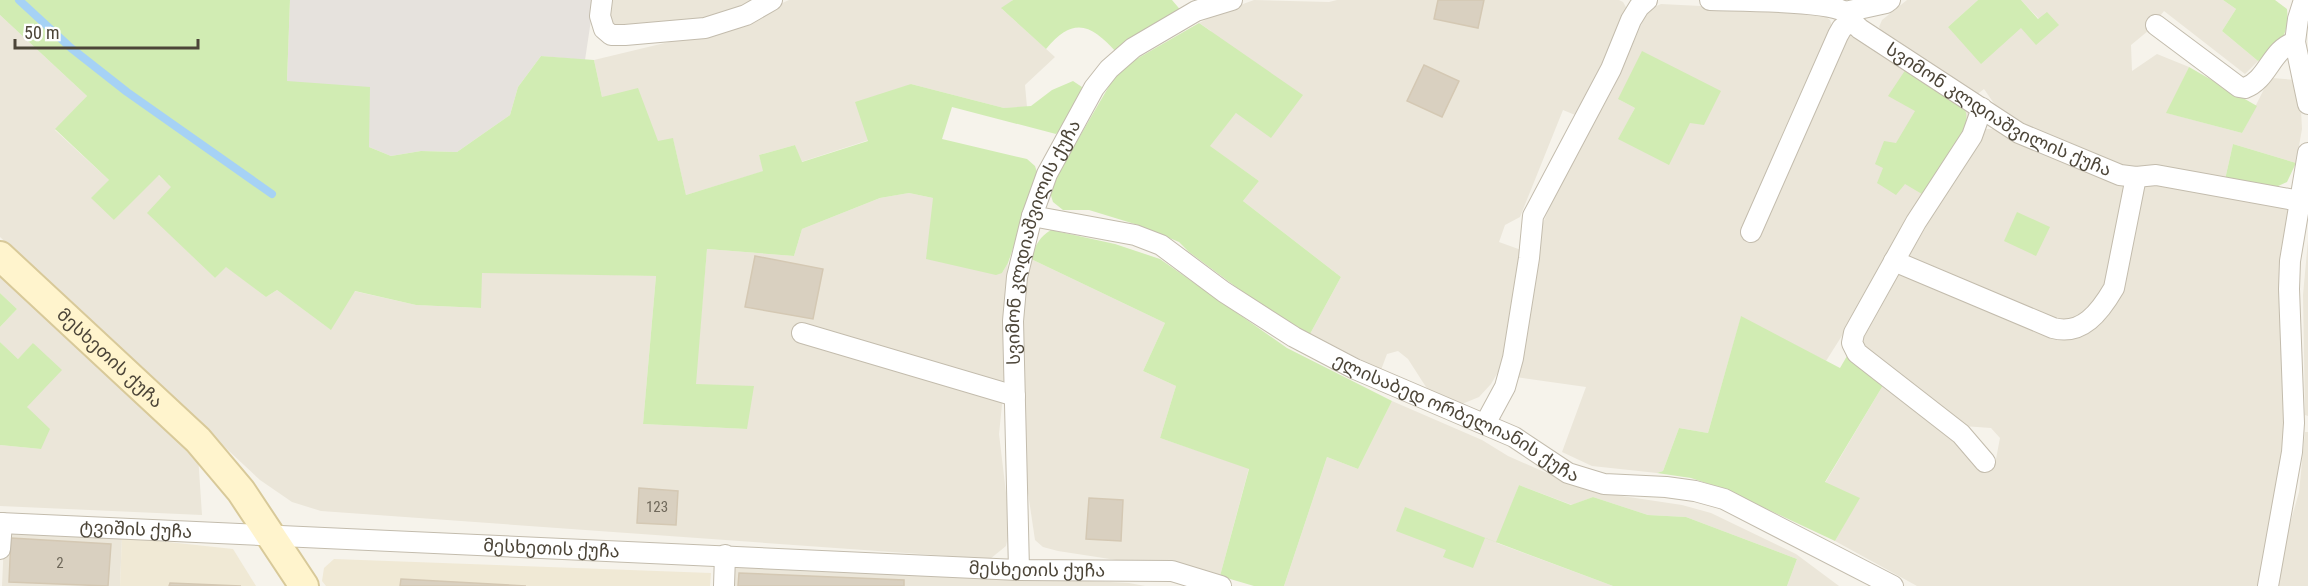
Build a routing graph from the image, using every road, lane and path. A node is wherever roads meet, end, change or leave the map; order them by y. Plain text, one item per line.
1 (602, 0) edge
2 (772, 0) edge
3 (1232, 0) edge
4 (1647, 0) edge
5 (1710, 0) edge
6 (1890, 0) edge
7 (2304, 0) edge
8 (1848, 17) junction
9 (2156, 25) dead end
10 (2295, 42) junction
11 (2308, 104) edge
12 (1982, 108) junction
13 (2308, 153) edge
14 (2136, 177) junction
15 (2300, 201) junction
16 (1032, 216) junction
17 (1751, 232) dead end
18 (0, 256) edge
19 (1894, 261) junction
20 (802, 333) dead end
21 (1015, 396) junction
22 (1485, 424) junction
23 (2301, 424) edge
24 (1985, 462) dead end
25 (1, 523) edge
26 (272, 536) junction
27 (0, 549) edge
28 (725, 555) junction
29 (1018, 570) junction
30 (304, 586) edge
31 (724, 586) edge
32 (1221, 586) edge
33 (1893, 586) edge
34 (2268, 586) edge

1 - 2 street
3 - 16 street, სვიმონ კლდიაშვილის ქუჩა
4 - 22 street
5 - 8 street, სვიმონ კლდიაშვილის ქუჩა
6 - 8 street
7 - 10 street
8 - 12 street, სვიმონ კლდიაშვილის ქუჩა
8 - 17 street
9 - 10 street
10 - 11 street
12 - 14 street, სვიმონ კლდიაშვილის ქუჩა
12 - 19 street
13 - 15 street
14 - 15 street, სვიმონ კლდიაშვილის ქუჩა
14 - 19 street
15 - 23 street
16 - 21 street, სვიმონ კლდიაშვილის ქუჩა
16 - 22 street, ელისაბედ ორბელიანის ქუჩა
18 - 26 street, მესხეთის ქუჩა
19 - 24 street
20 - 21 street
21 - 29 street, სვიმონ კლდიაშვილის ქუჩა
22 - 33 street, ელისაბედ ორბელიანის ქუჩა
23 - 34 street
25 - 26 street, ტვიშის ქუჩა
25 - 27 street
26 - 28 street, მესხეთის ქუჩა
26 - 30 street
28 - 29 street, მესხეთის ქუჩა
28 - 31 street
29 - 32 street, მესხეთის ქუჩა

